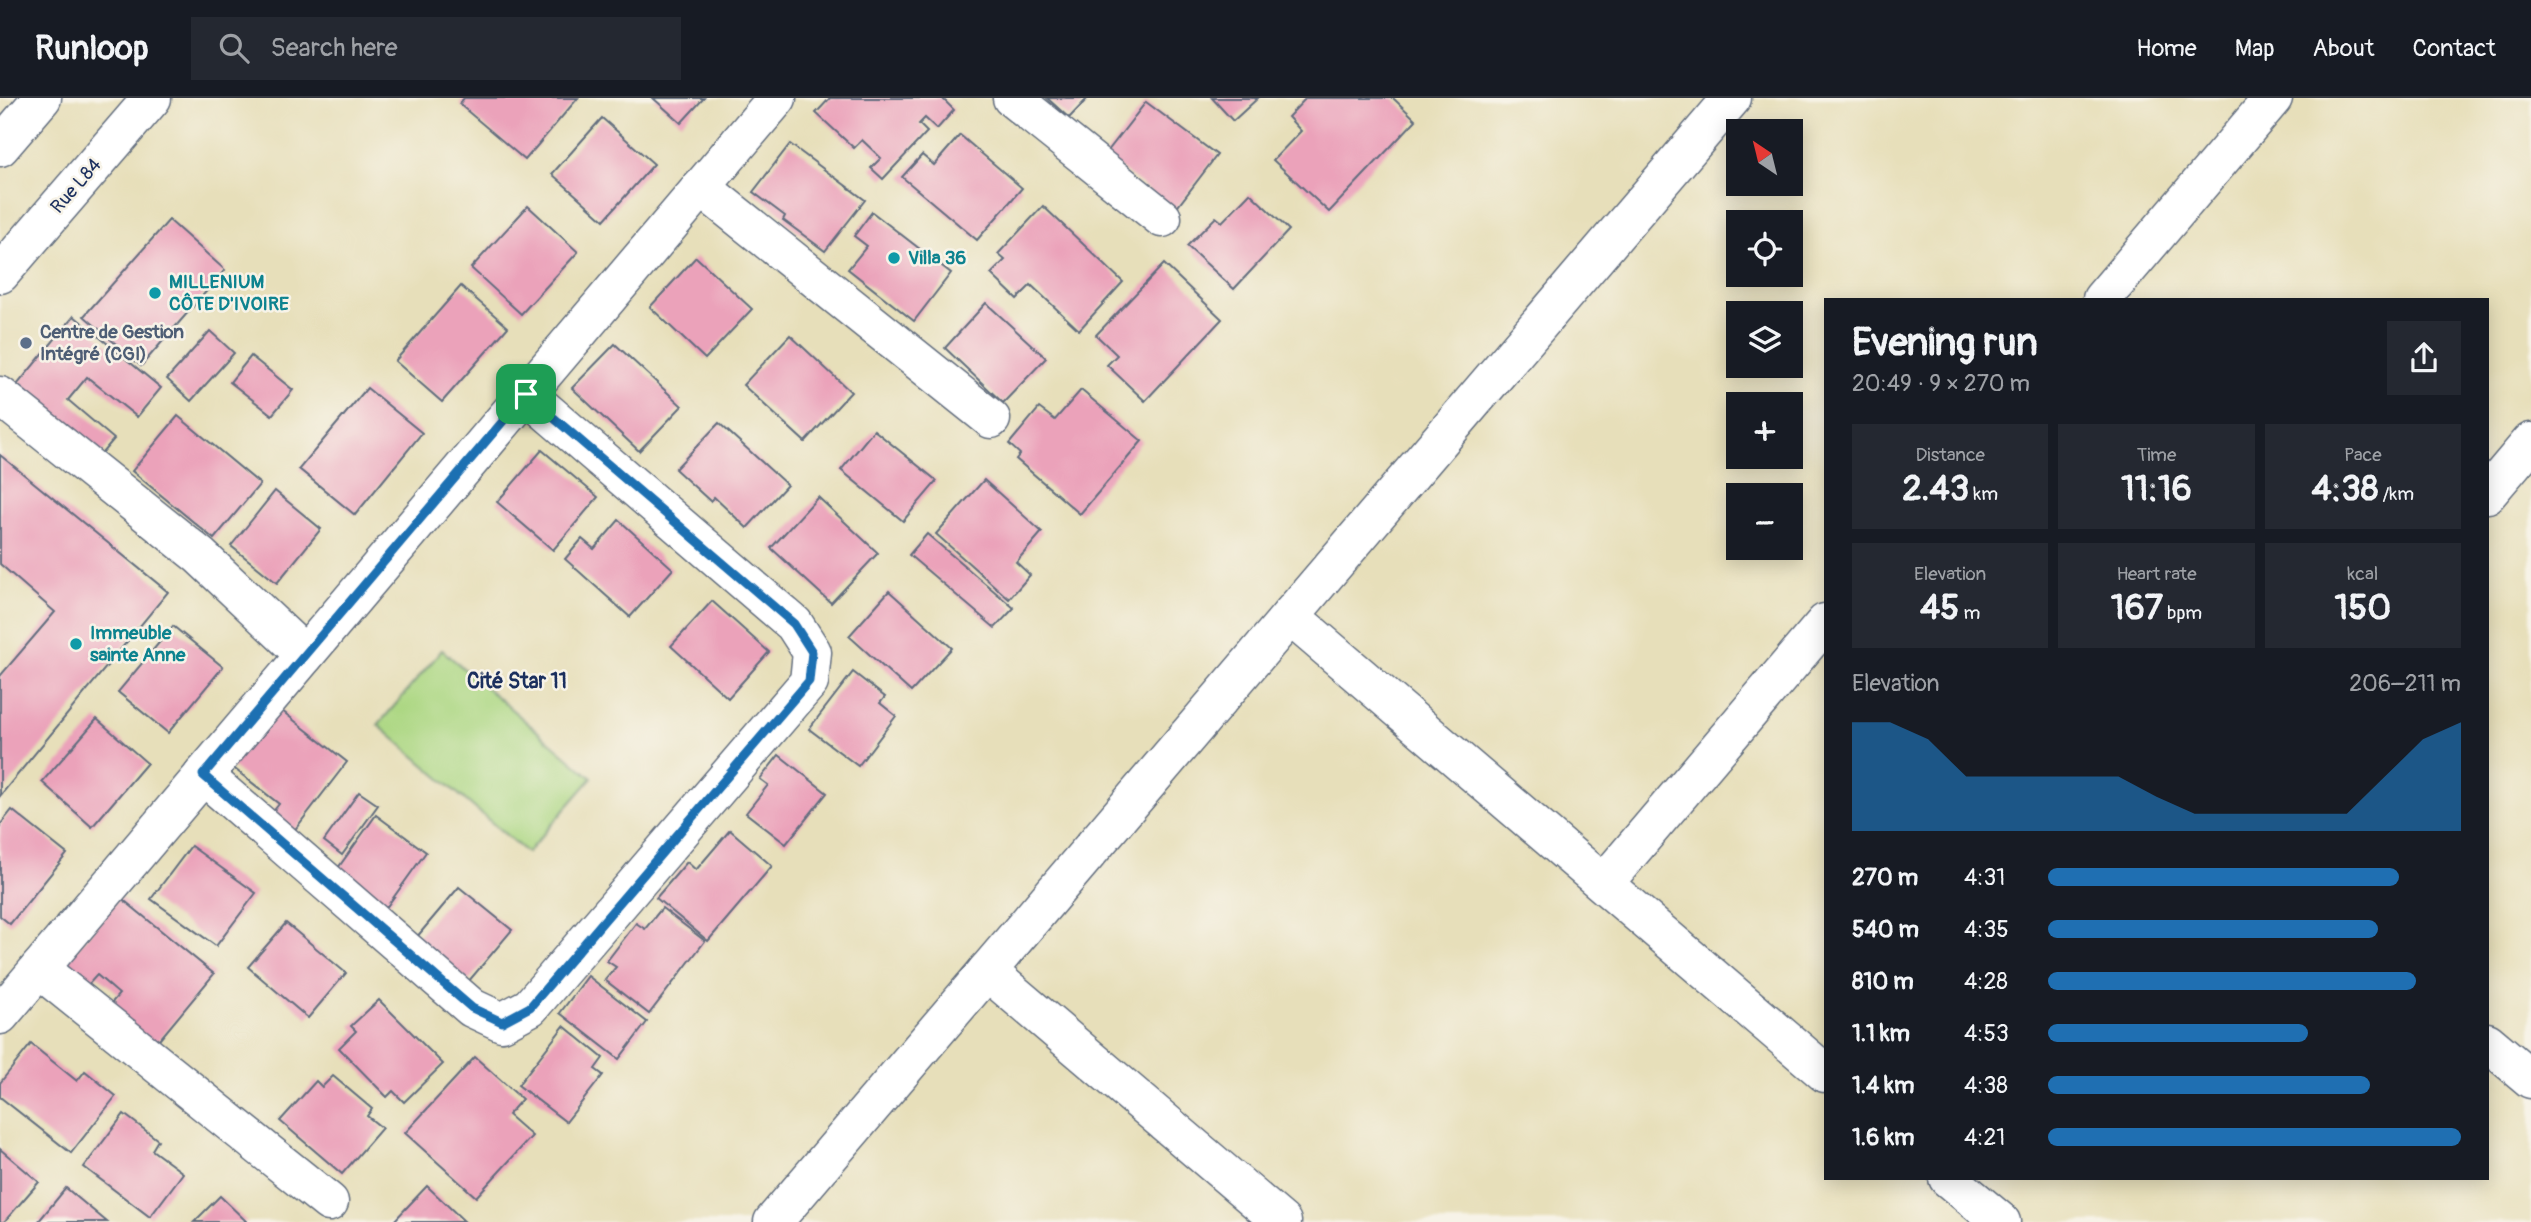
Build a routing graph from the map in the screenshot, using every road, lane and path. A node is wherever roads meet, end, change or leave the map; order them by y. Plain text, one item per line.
1 (42, 98) edge
2 (152, 98) edge
3 (776, 98) edge
4 (1012, 98) edge
5 (1732, 98) edge
6 (2273, 98) edge
7 (0, 147) edge
8 (701, 187) junction
9 (1161, 218) dead end
10 (0, 274) edge
11 (2103, 298) edge
12 (526, 394) junction
13 (0, 396) edge
14 (991, 419) dead end
15 (1290, 616) junction
16 (1824, 624) edge
17 (305, 654) junction
18 (203, 775) junction
19 (1604, 883) junction
20 (39, 969) junction
21 (987, 971) junction
22 (0, 1015) edge
23 (2489, 1044) edge
24 (1824, 1072) edge
25 (2531, 1079) edge
26 (1950, 1180) edge
27 (329, 1202) dead end
28 (773, 1222) edge
29 (1282, 1222) edge
30 (2001, 1222) edge

1 - 7 street
2 - 10 street, Rue L84
3 - 8 street
4 - 9 street
5 - 15 street
6 - 11 street
8 - 12 street
8 - 14 street
12 - 17 street
12 - 18 street
13 - 17 street
15 - 19 street
15 - 21 street
16 - 19 street
17 - 18 street
18 - 20 street
19 - 24 street
20 - 22 street
20 - 27 street
21 - 28 street
21 - 29 street
23 - 25 street
26 - 30 street

